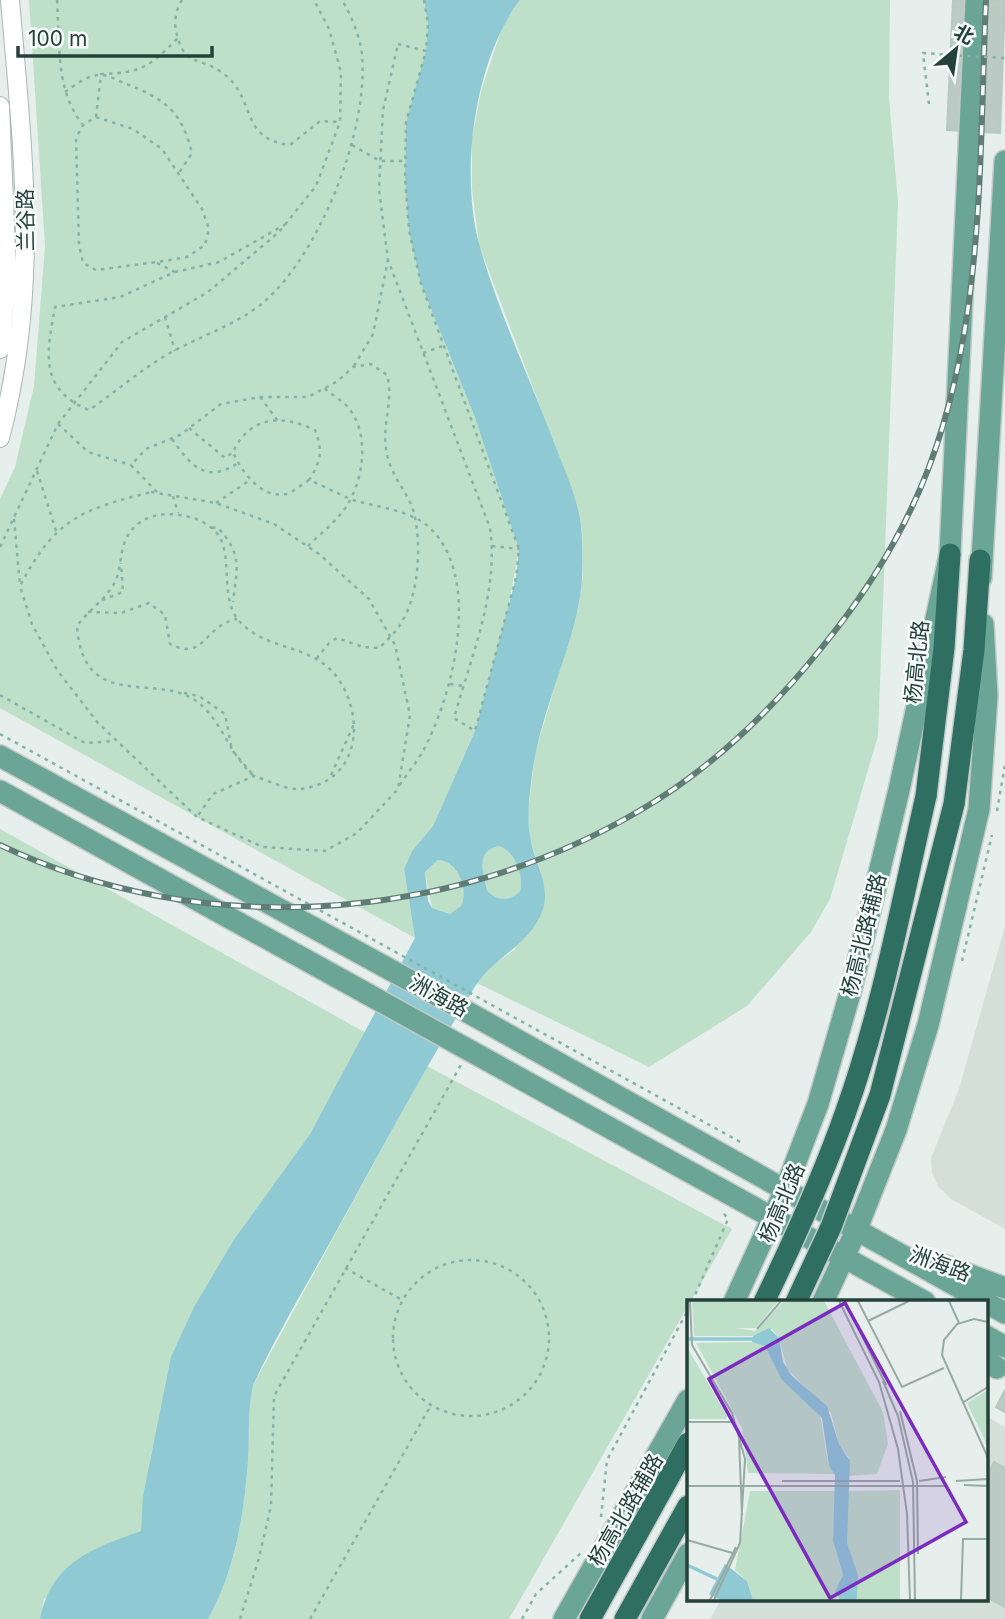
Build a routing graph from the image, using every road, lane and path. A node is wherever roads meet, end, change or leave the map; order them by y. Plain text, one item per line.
1 (10, 0) edge
2 (57, 0) edge
3 (182, 0) edge
4 (314, 0) edge
5 (342, 0) edge
6 (424, 0) edge
7 (976, 0) edge
8 (178, 38) junction
9 (426, 51) junction
10 (1005, 58) edge
11 (101, 74) junction
12 (65, 92) junction
13 (929, 103) dead end
14 (0, 106) edge
15 (96, 117) junction
16 (340, 122) junction
17 (83, 125) junction
18 (352, 145) junction
19 (405, 161) junction
20 (1005, 161) edge
21 (380, 162) junction
22 (179, 173) junction
23 (286, 224) junction
24 (388, 260) junction
25 (156, 262) junction
26 (175, 272) junction
27 (165, 317) junction
28 (2, 319) edge
29 (444, 346) junction
30 (0, 349) edge
31 (175, 351) junction
32 (423, 353) junction
33 (353, 367) junction
34 (324, 388) junction
35 (260, 397) junction
36 (74, 404) junction
37 (278, 421) junction
38 (58, 424) junction
39 (190, 427) junction
40 (0, 438) edge
41 (172, 438) junction
42 (233, 452) junction
43 (238, 463) junction
44 (131, 465) junction
45 (37, 471) junction
46 (250, 480) junction
47 (309, 480) junction
48 (158, 494) junction
49 (173, 496) junction
50 (350, 499) junction
51 (216, 503) junction
52 (179, 514) junction
53 (414, 518) junction
54 (14, 519) junction
55 (211, 528) junction
56 (56, 530) junction
57 (492, 546) junction
58 (0, 547) edge
59 (308, 547) junction
60 (519, 549) junction
61 (950, 554) junction
62 (121, 559) junction
63 (979, 559) junction
64 (20, 586) junction
65 (99, 601) junction
66 (232, 605) junction
67 (88, 612) junction
68 (237, 620) junction
69 (389, 635) junction
70 (317, 658) junction
71 (450, 684) junction
72 (463, 686) junction
73 (184, 694) junction
74 (0, 695) edge
75 (355, 721) junction
76 (0, 734) edge
77 (115, 741) junction
78 (232, 750) junction
79 (0, 756) edge
80 (331, 775) junction
81 (254, 776) junction
82 (398, 789) junction
83 (0, 792) edge
84 (197, 817) junction
85 (392, 960) junction
86 (475, 1005) junction
87 (462, 1047) junction
88 (744, 1144) dead end
89 (785, 1190) junction
90 (719, 1208) dead end
91 (772, 1218) junction
92 (866, 1235) junction
93 (853, 1263) junction
94 (345, 1268) junction
95 (1005, 1288) edge
96 (402, 1300) junction
97 (693, 1300) edge
98 (735, 1300) edge
99 (765, 1300) edge
100 (797, 1300) edge
101 (825, 1300) edge
102 (905, 1300) edge
103 (921, 1300) edge
104 (982, 1300) edge
105 (988, 1303) edge
106 (687, 1312) edge
107 (1005, 1313) edge
108 (988, 1337) edge
109 (1005, 1347) edge
110 (687, 1402) edge
111 (431, 1405) junction
112 (687, 1446) edge
113 (687, 1508) edge
114 (596, 1525) dead end
115 (586, 1544) dead end
116 (687, 1556) edge
117 (627, 1615) edge
118 (240, 1619) edge
119 (310, 1619) edge
120 (522, 1619) edge
121 (564, 1619) edge
122 (590, 1619) edge
123 (652, 1619) edge

1 - 40 street, 兰谷路
2 - 12 path
3 - 8 path
4 - 16 path
5 - 18 path
6 - 9 path
7 - 61 main road, 杨高北路
8 - 11 path
8 - 16 path
9 - 19 path
9 - 21 path
10 - 13 path, bridge
11 - 12 path
11 - 15 path
11 - 22 path
12 - 17 path
14 - 28 street, 兰谷路
15 - 17 path
15 - 22 path
16 - 23 path
17 - 25 path
18 - 21 path
18 - 31 path
19 - 21 path
19 - 29 path
20 - 63 main road
21 - 24 path
22 - 25 path
23 - 26 path
23 - 27 path
24 - 32 path
24 - 33 path
25 - 26 path
26 - 36 path
27 - 31 path
27 - 36 path
28 - 30 street, 兰谷路
29 - 32 path
29 - 60 path
31 - 36 path
32 - 57 path
33 - 34 path
33 - 53 path
34 - 35 path
34 - 50 path
35 - 37 path
35 - 39 path
36 - 38 path
37 - 42 path
37 - 47 path
38 - 44 path
38 - 45 path
39 - 41 path
39 - 42 path
41 - 43 path
41 - 44 path
42 - 43 path
43 - 46 path
44 - 48 path
45 - 54 path
45 - 56 path
46 - 47 path
46 - 51 path
47 - 50 path
48 - 49 path
48 - 56 path
49 - 51 path
49 - 52 path
50 - 53 path
50 - 59 path
51 - 59 path
52 - 55 path
52 - 62 path
53 - 69 path
53 - 71 path
54 - 58 path
54 - 64 path
55 - 66 path
55 - 66 path
56 - 64 path
57 - 60 path
57 - 72 path
59 - 69 path
60 - 72 path
61 - 89 main road, 杨高北路辅路
61 - 99 highway, 杨高北路, bridge
62 - 65 path
62 - 65 path
63 - 92 main road
63 - 100 highway, bridge
64 - 77 path
65 - 67 path
66 - 68 path
67 - 68 path
67 - 73 path
68 - 70 path
69 - 70 path
69 - 82 path
70 - 75 path
71 - 72 path
71 - 82 path
73 - 78 path
73 - 78 path
74 - 77 path
75 - 80 path
75 - 80 path
76 - 85 path
77 - 84 path
78 - 81 path
79 - 85 main road, 洲海路
80 - 81 path
81 - 84 path
82 - 84 path
83 - 87 main road, 洲海路
85 - 86 main road, 洲海路
85 - 86 path
86 - 88 path
86 - 89 main road, 洲海路
87 - 91 main road, 洲海路
87 - 94 path
89 - 91 main road, 杨高北路辅路
89 - 92 main road, 洲海路
90 - 97 path
91 - 93 main road, 洲海路
91 - 98 main road, 杨高北路辅路
92 - 93 main road
92 - 95 main road, 洲海路
92 - 104 main road, 洲海路
93 - 101 main road
93 - 102 main road, 洲海路
93 - 103 main road, 洲海路
94 - 96 path
94 - 118 path
96 - 111 path
96 - 111 path
105 - 107 main road, 洲海路
106 - 114 path
108 - 109 main road
110 - 121 main road, 杨高北路辅路
111 - 119 path
112 - 122 highway
113 - 117 highway
115 - 120 path
116 - 123 main road

